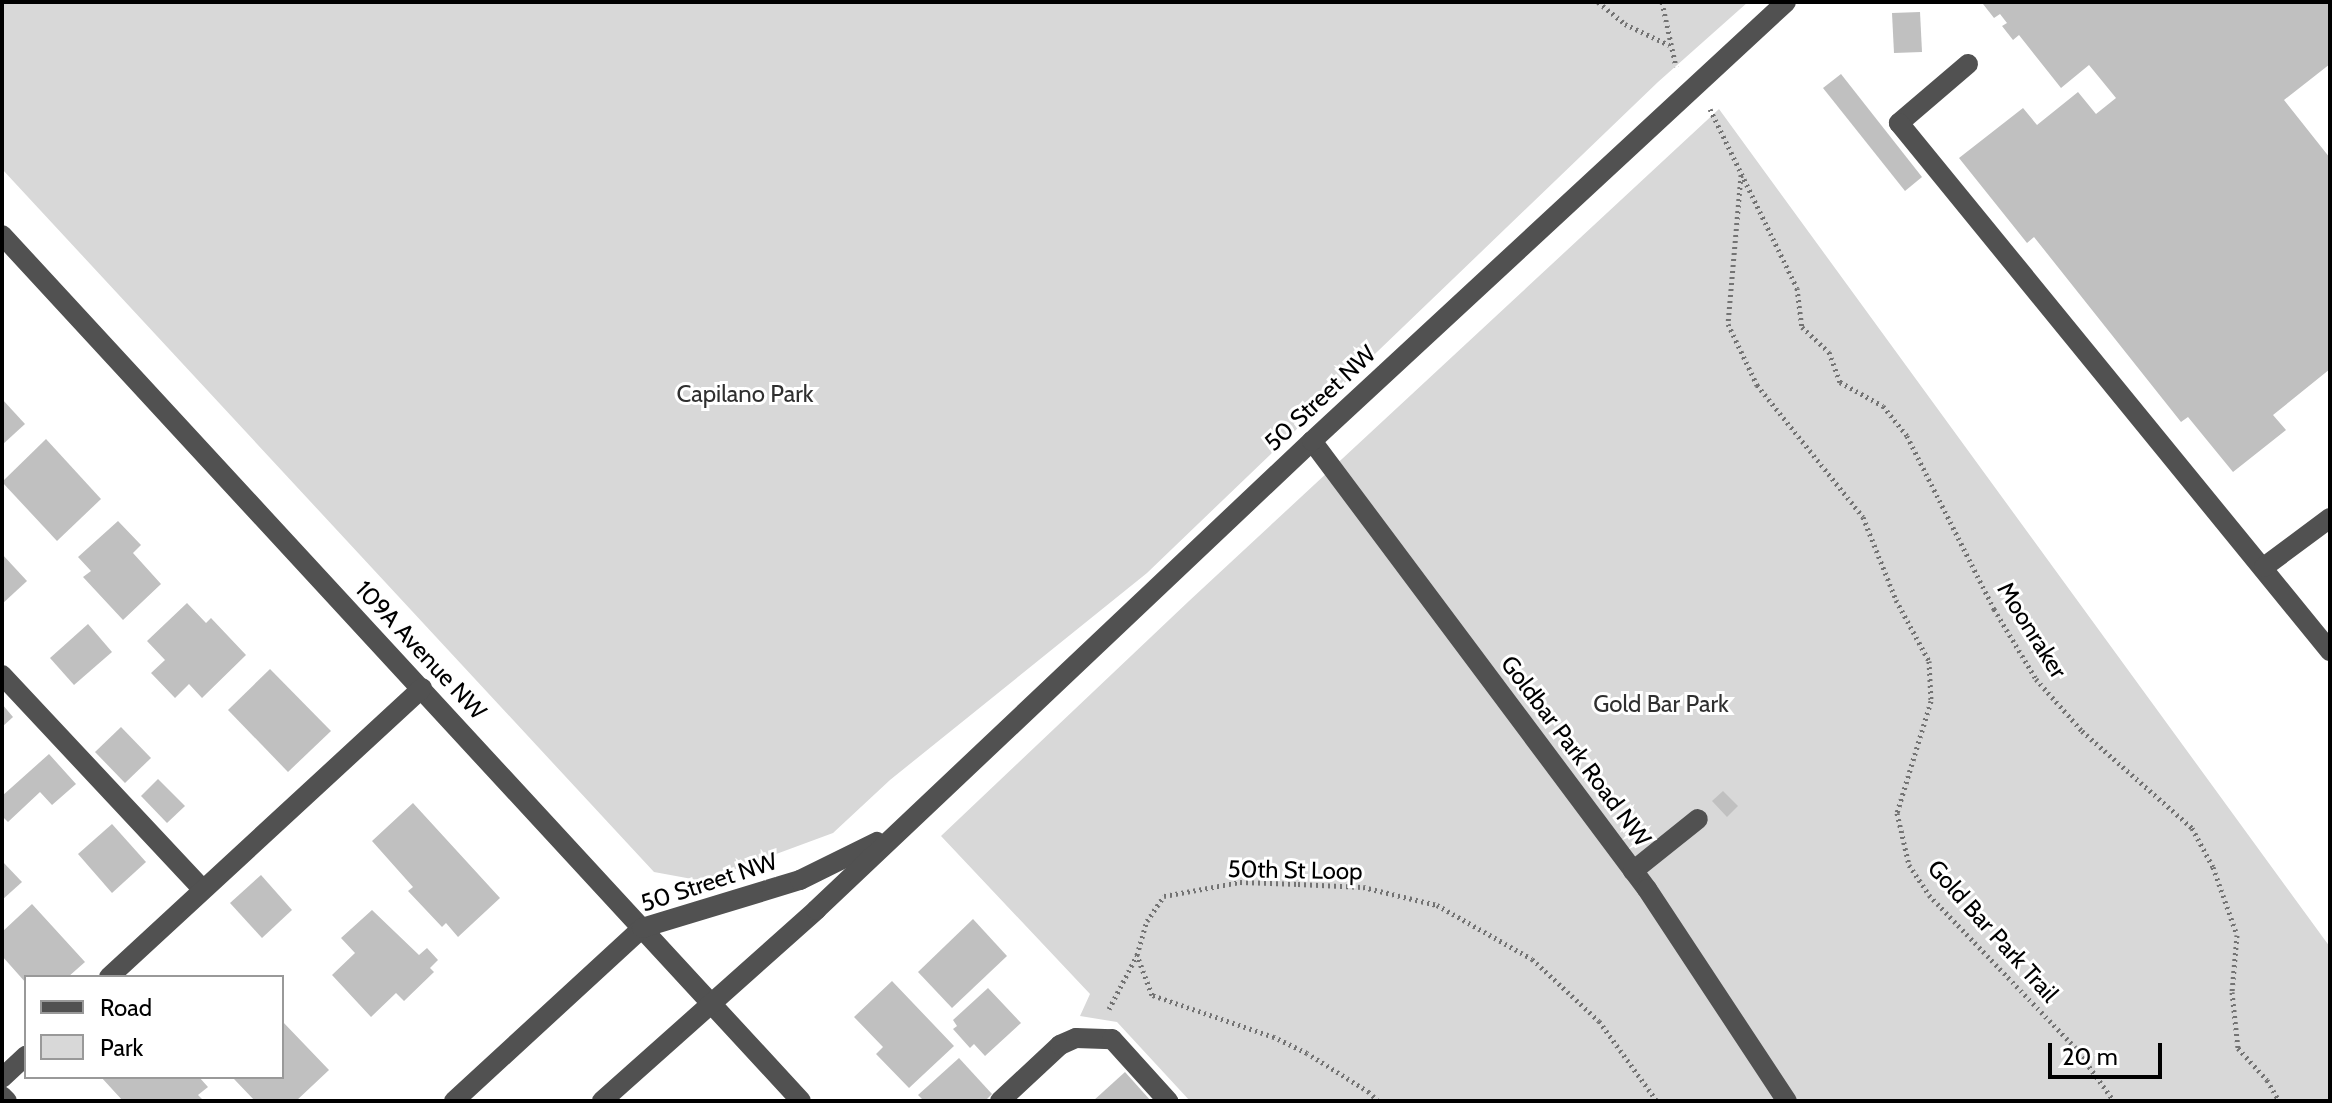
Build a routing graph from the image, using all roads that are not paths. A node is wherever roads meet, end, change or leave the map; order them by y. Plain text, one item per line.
1 (1786, 2) edge
2 (1968, 64) dead end
3 (2, 235) edge
4 (1312, 441) junction
5 (2330, 518) edge
6 (2264, 567) junction
7 (2330, 651) edge
8 (2, 675) edge
9 (422, 688) junction
10 (1698, 819) dead end
11 (892, 835) junction
12 (1633, 871) junction
13 (202, 889) junction
14 (642, 928) junction
15 (111, 975) edge
16 (710, 1002) junction
17 (24, 1058) edge
18 (2, 1078) edge
19 (2, 1096) edge
20 (7, 1101) edge
21 (454, 1101) edge
22 (602, 1101) edge
23 (801, 1101) edge
24 (1000, 1101) edge
25 (1168, 1101) edge
26 (1787, 1101) edge

1 - 4 street, 50 Street NW
2 - 6 street
3 - 9 street, 109A Avenue NW
4 - 11 street, 50 Street NW
4 - 12 street, Goldbar Park Road NW
5 - 6 street
6 - 7 street
8 - 13 street
9 - 13 street
9 - 14 street, 109A Avenue NW
10 - 12 street
11 - 14 street, 50 Street NW
11 - 16 street, 50 Street NW
12 - 26 street, Goldbar Park Road NW
13 - 15 street
14 - 16 street, 109A Avenue NW
14 - 21 street, 50 Street NW
16 - 22 street, 50 Street NW
16 - 23 street, 109A Avenue NW
17 - 18 street
19 - 20 street
24 - 25 street

